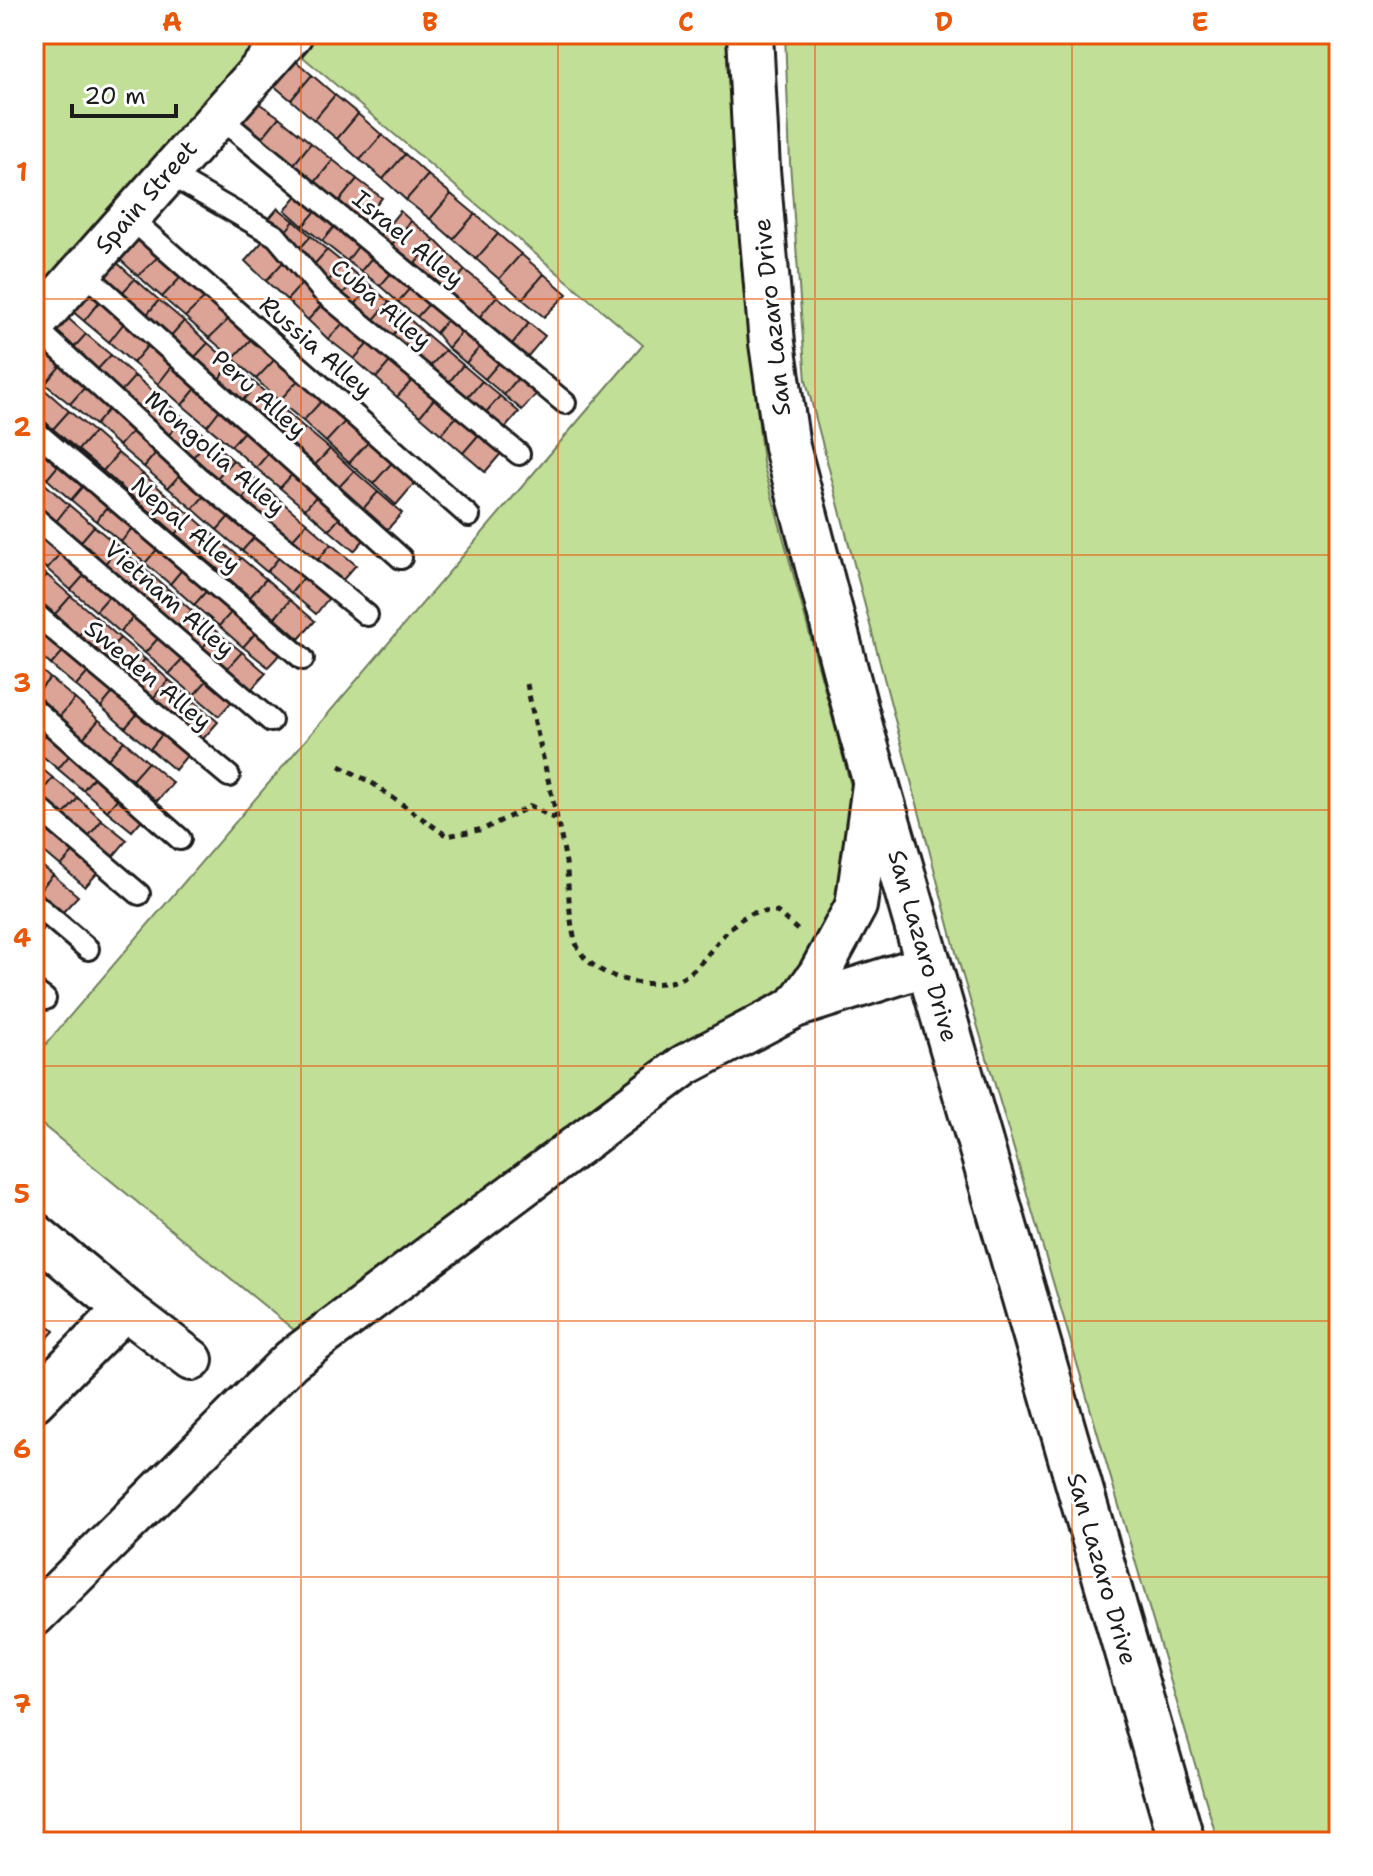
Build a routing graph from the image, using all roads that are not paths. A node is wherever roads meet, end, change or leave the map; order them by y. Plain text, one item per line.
1 (292, 34) edge
2 (750, 34) edge
3 (218, 116) junction
4 (167, 173) junction
5 (129, 217) junction
6 (81, 270) junction
7 (34, 325) edge
8 (565, 403) dead end
9 (34, 430) edge
10 (519, 454) dead end
11 (469, 516) dead end
12 (34, 517) edge
13 (401, 558) dead end
14 (34, 613) edge
15 (367, 615) dead end
16 (303, 659) dead end
17 (34, 709) edge
18 (271, 721) dead end
19 (229, 776) dead end
20 (874, 778) junction
21 (34, 804) edge
22 (180, 839) dead end
23 (139, 894) dead end
24 (34, 903) edge
25 (88, 949) dead end
26 (928, 965) junction
27 (795, 1007) junction
28 (34, 1233) edge
29 (125, 1309) junction
30 (192, 1360) dead end
31 (34, 1401) edge
32 (34, 1616) edge
33 (1182, 1842) edge

1 - 3 street, Spain Street
2 - 20 street, San Lazaro Drive
3 - 4 street, Spain Street
3 - 8 lane, Israel Alley
4 - 5 street, Spain Street
4 - 10 lane, Cuba Alley
5 - 6 street, Spain Street
5 - 11 lane, Russia Alley
6 - 7 street, Spain Street
6 - 13 lane, Peru Alley
7 - 15 lane, Mongolia Alley
9 - 16 lane, Nepal Alley
12 - 18 lane, Vietnam Alley
14 - 19 lane, Sweden Alley
17 - 22 lane
20 - 26 street, San Lazaro Drive
20 - 27 street
21 - 23 lane
24 - 25 lane
26 - 27 street
26 - 33 street, San Lazaro Drive
27 - 32 street
28 - 29 street
29 - 30 street
29 - 31 street

